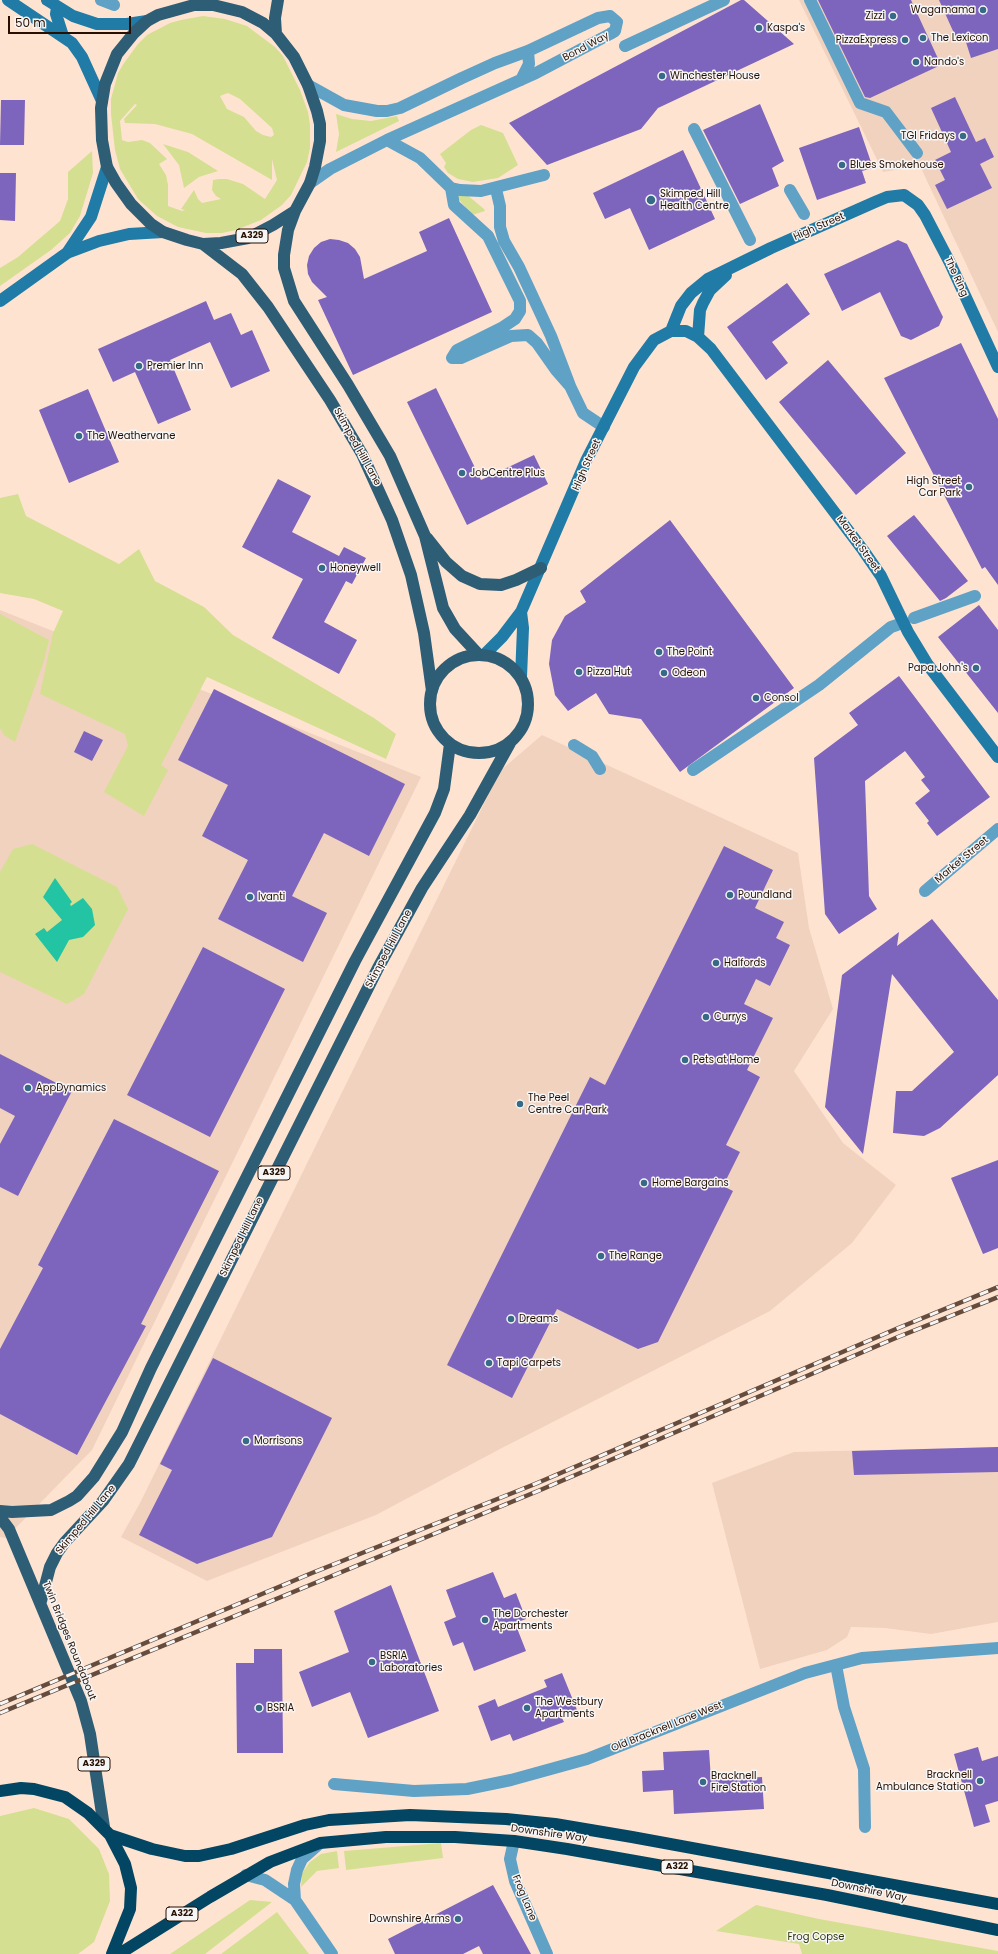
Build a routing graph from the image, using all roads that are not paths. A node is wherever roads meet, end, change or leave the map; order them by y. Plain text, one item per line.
1 (8, 0) edge
2 (101, 0) edge
3 (174, 0) edge
4 (278, 0) edge
5 (724, 0) edge
6 (810, 0) edge
7 (55, 2) edge
8 (114, 5) dead end
9 (153, 18) junction
10 (276, 34) junction
11 (62, 36) junction
12 (626, 46) dead end
13 (528, 51) junction
14 (521, 80) junction
15 (308, 85) junction
16 (102, 101) junction
17 (694, 129) dead end
18 (387, 140) junction
19 (917, 153) dead end
20 (107, 168) junction
21 (544, 175) dead end
22 (310, 183) junction
23 (451, 188) junction
24 (496, 189) junction
25 (790, 190) dead end
26 (904, 195) joint
27 (295, 211) junction
28 (804, 214) dead end
29 (163, 232) junction
30 (750, 240) dead end
31 (203, 244) junction
32 (67, 253) junction
33 (735, 266) junction
34 (0, 301) edge
35 (671, 331) junction
36 (700, 339) junction
37 (998, 367) edge
38 (570, 386) junction
39 (604, 428) junction
40 (424, 536) junction
41 (541, 568) junction
42 (975, 596) dead end
43 (521, 612) junction
44 (914, 618) dead end
45 (897, 625) dead end
46 (482, 655) junction
47 (521, 677) junction
48 (432, 691) junction
49 (510, 742) junction
50 (450, 744) junction
51 (574, 745) dead end
52 (998, 757) edge
53 (600, 769) dead end
54 (693, 770) dead end
55 (998, 829) edge
56 (925, 891) dead end
57 (0, 1511) edge
58 (0, 1517) edge
59 (41, 1601) junction
60 (998, 1648) edge
61 (836, 1665) junction
62 (334, 1784) dead end
63 (0, 1791) edge
64 (865, 1827) dead end
65 (107, 1831) junction
66 (514, 1841) junction
67 (320, 1843) junction
68 (246, 1875) junction
69 (295, 1900) junction
70 (998, 1904) edge
71 (998, 1930) edge
72 (112, 1954) edge
73 (119, 1954) edge
74 (332, 1954) edge
75 (547, 1954) edge

1 - 11 street
2 - 8 street
3 - 9 main road, A329
4 - 10 main road
5 - 12 street
6 - 19 street
7 - 9 street
7 - 11 street
9 - 10 main road, A329
9 - 16 main road, A329
10 - 15 main road, A329
11 - 16 street
13 - 14 street
13 - 14 street, Bond Way
13 - 15 street, Bond Way
14 - 18 street, Bond Way
15 - 22 main road, A329
16 - 20 main road, A329
17 - 30 street
18 - 22 street, Bond Way
18 - 23 street
20 - 29 main road, A329
20 - 32 street
21 - 24 street
22 - 27 main road, A329
23 - 24 street
23 - 38 street
24 - 38 street
25 - 28 street
26 - 33 street, High Street
26 - 37 street, The Ring
27 - 31 main road, A329
27 - 40 main road
29 - 31 main road, A329
29 - 32 street
31 - 48 main road, Skimped Hill Lane
32 - 34 street
33 - 35 street, High Street
33 - 36 street, High Street
35 - 36 street
35 - 39 street, High Street
36 - 52 street, Market Street
38 - 39 street
39 - 41 street, High Street
40 - 41 main road
40 - 46 main road
41 - 43 street, High Street
42 - 44 street
43 - 46 street, High Street
43 - 47 street, High Street
45 - 54 street
46 - 47 main road
46 - 48 main road
47 - 49 main road
48 - 50 main road
49 - 50 main road
49 - 59 main road, Skimped Hill Lane / A329
50 - 57 main road, Skimped Hill Lane / A329
51 - 53 street
55 - 56 street, Market Street
58 - 59 main road, Twin Bridges Roundabout / A329
59 - 65 main road, Twin Bridges Roundabout / A329
60 - 61 street, Old Bracknell Lane West
61 - 62 street, Old Bracknell Lane West
61 - 64 street
63 - 65 highway, Twin Bridges Roundabout
65 - 70 highway, Downshire Way / A322
65 - 72 highway, Twin Bridges Roundabout
66 - 67 highway, Downshire Way / A322
66 - 71 highway, Downshire Way / A322
66 - 75 street, Frog Lane
67 - 68 highway, Downshire Way / A322
67 - 69 street
68 - 69 street
68 - 73 highway, Downshire Way / A322
69 - 74 street

